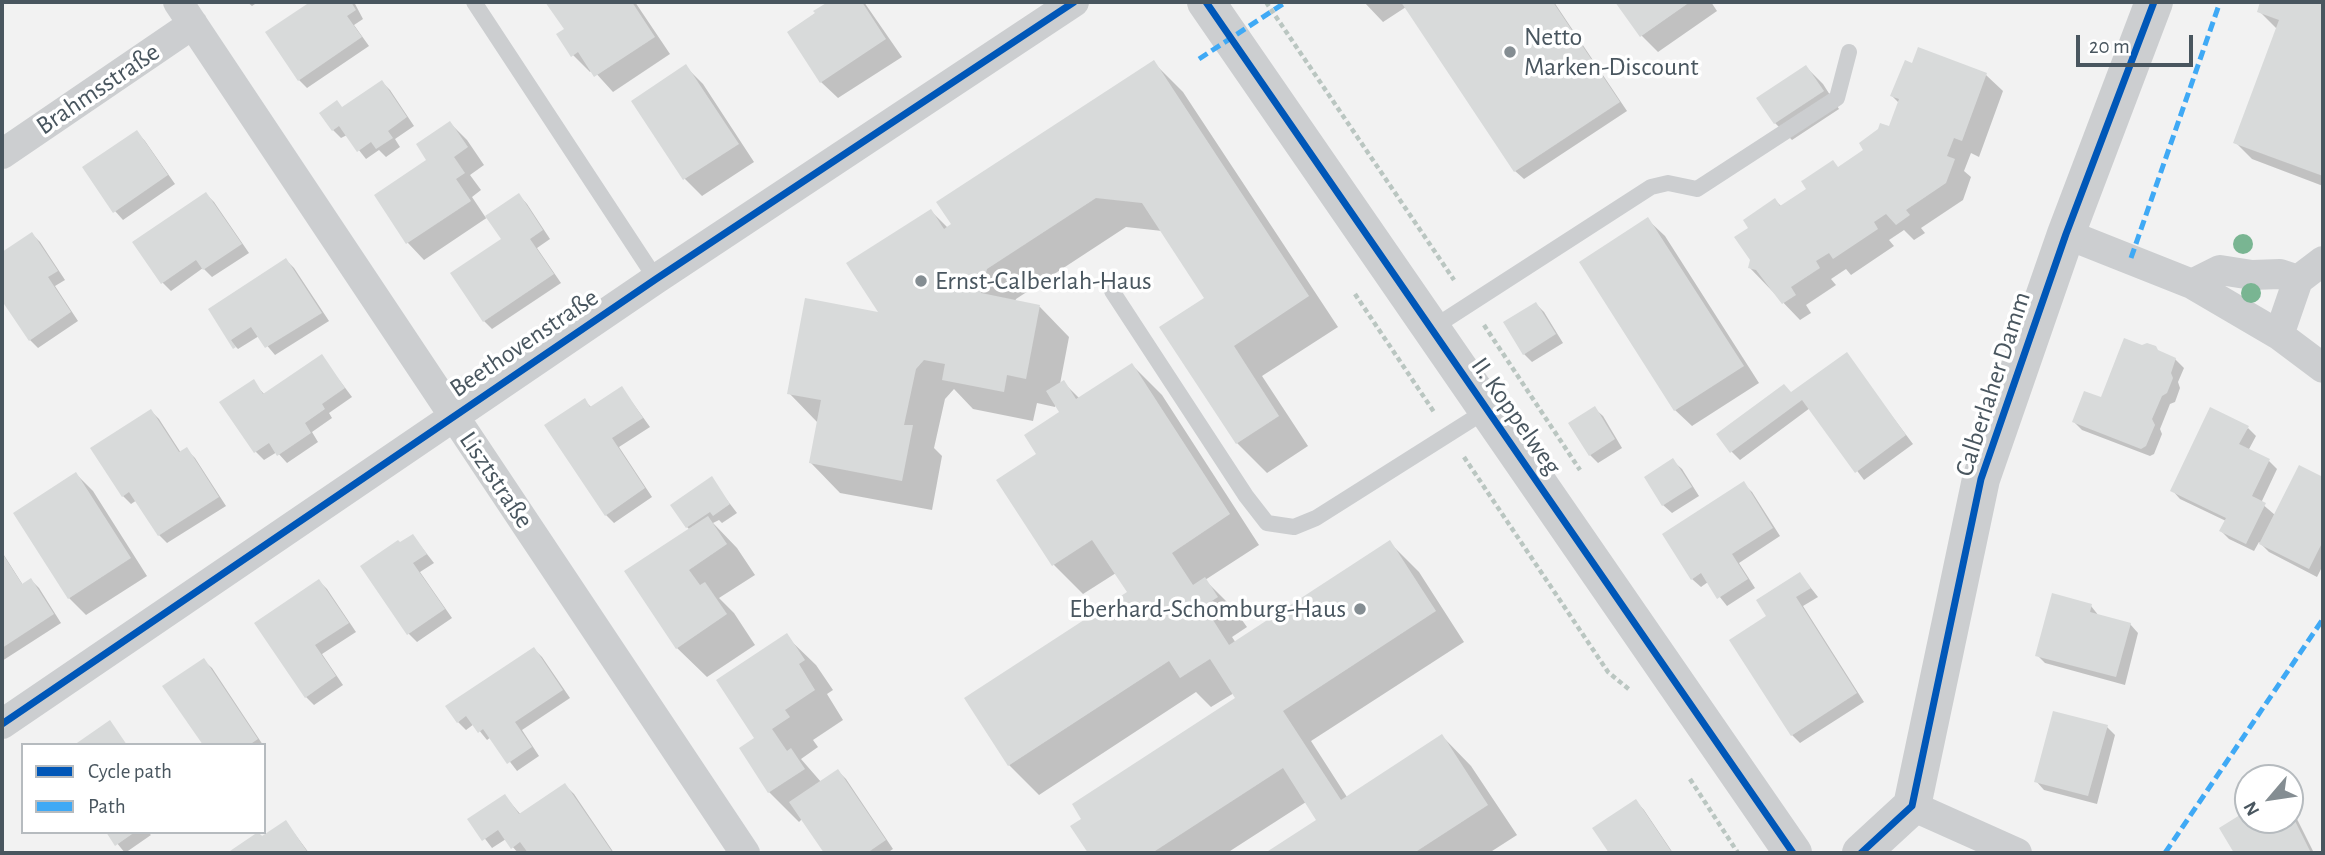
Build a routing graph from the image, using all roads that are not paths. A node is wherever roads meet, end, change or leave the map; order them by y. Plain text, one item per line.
1 (474, 2) edge
2 (1074, 2) edge
3 (1206, 2) edge
4 (2154, 2) edge
5 (186, 13) edge
6 (1849, 52) dead end
7 (2, 154) edge
8 (2066, 234) junction
9 (2323, 261) edge
10 (656, 279) junction
11 (2298, 280) junction
12 (2192, 284) junction
13 (1112, 291) dead end
14 (1431, 329) junction
15 (2279, 335) junction
16 (2323, 368) edge
17 (1486, 410) junction
18 (454, 416) junction
19 (2, 724) edge
20 (1912, 806) junction
21 (745, 853) edge
22 (1793, 853) edge
23 (1861, 853) edge
24 (2017, 853) edge

1 - 10 lane
2 - 10 street, Beethovenstraße
3 - 14 street, II. Koppelweg
4 - 8 street, Calberlaher Damm
5 - 7 street, Brahmsstraße
5 - 18 street, Lisztstraße
6 - 14 lane
8 - 12 street
8 - 20 street, Calberlaher Damm
9 - 11 street
10 - 18 street, Beethovenstraße
11 - 12 street
11 - 15 street
12 - 15 street
13 - 17 lane
14 - 17 street, II. Koppelweg
15 - 16 street
17 - 22 street, II. Koppelweg
18 - 19 street, Beethovenstraße
18 - 21 street, Lisztstraße
20 - 23 street
20 - 24 street

